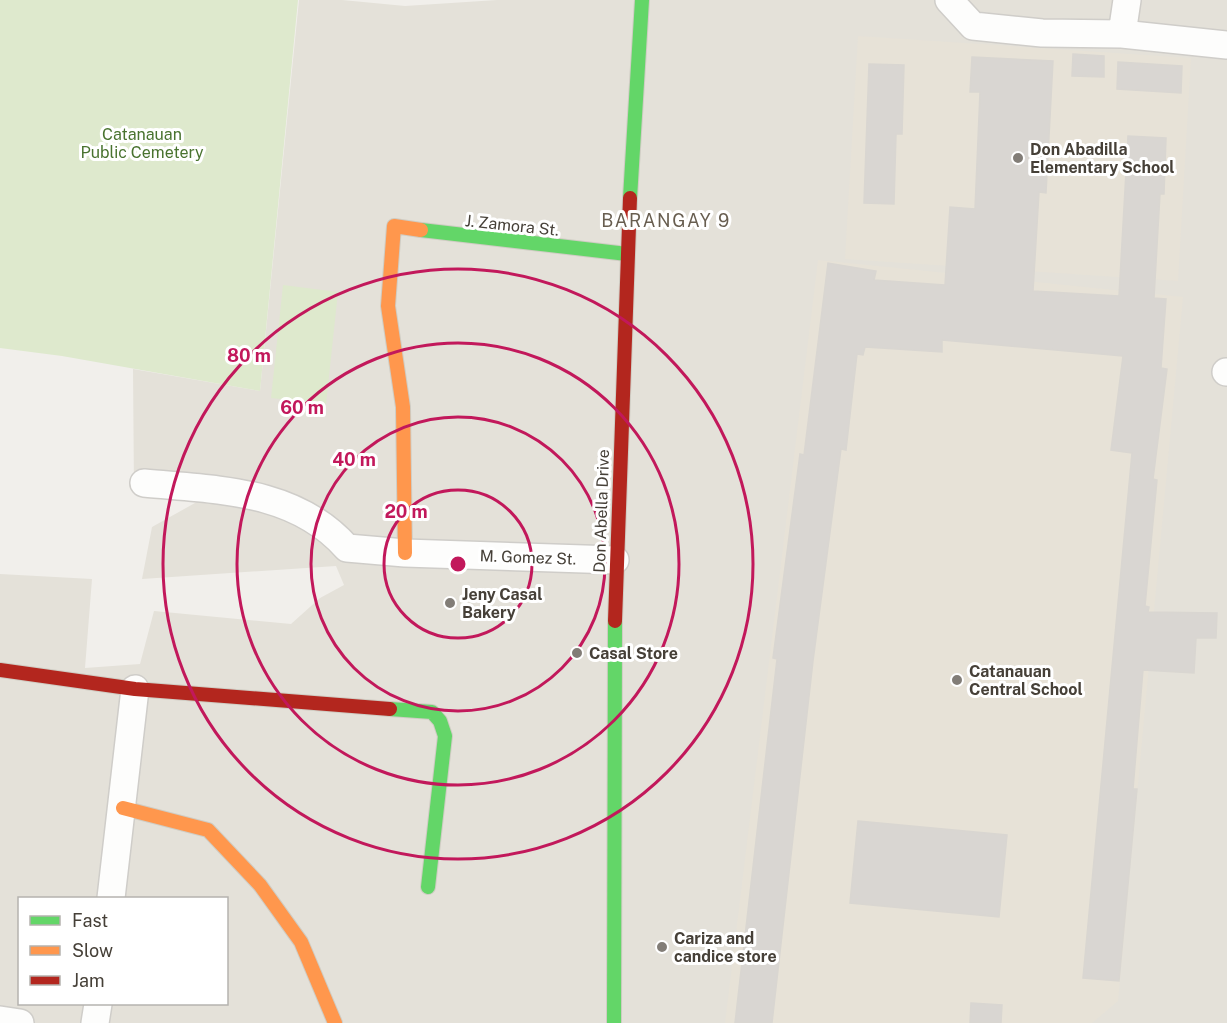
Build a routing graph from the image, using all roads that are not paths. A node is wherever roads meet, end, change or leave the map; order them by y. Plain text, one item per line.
1 (642, 0) edge
2 (949, 0) edge
3 (1127, 0) edge
4 (1122, 34) junction
5 (1227, 45) edge
6 (627, 254) junction
7 (144, 483) dead end
8 (405, 553) junction
9 (615, 560) junction
10 (0, 670) edge
11 (135, 689) junction
12 (123, 808) junction
13 (428, 886) dead end
14 (111, 897) edge
15 (98, 1005) edge
16 (0, 1020) edge
17 (20, 1023) edge
18 (95, 1023) edge
19 (335, 1023) edge
20 (614, 1023) edge

1 - 6 street, Don Abella Drive
2 - 4 street
3 - 4 street
4 - 5 street
6 - 8 street, J. Zamora St.
6 - 9 street, Don Abella Drive
7 - 8 street, M. Gomez St.
8 - 9 street, M. Gomez St.
9 - 20 street, Don Abella Drive
10 - 11 street
11 - 12 street
11 - 13 street
12 - 14 street
12 - 19 street
15 - 18 street
16 - 17 street

